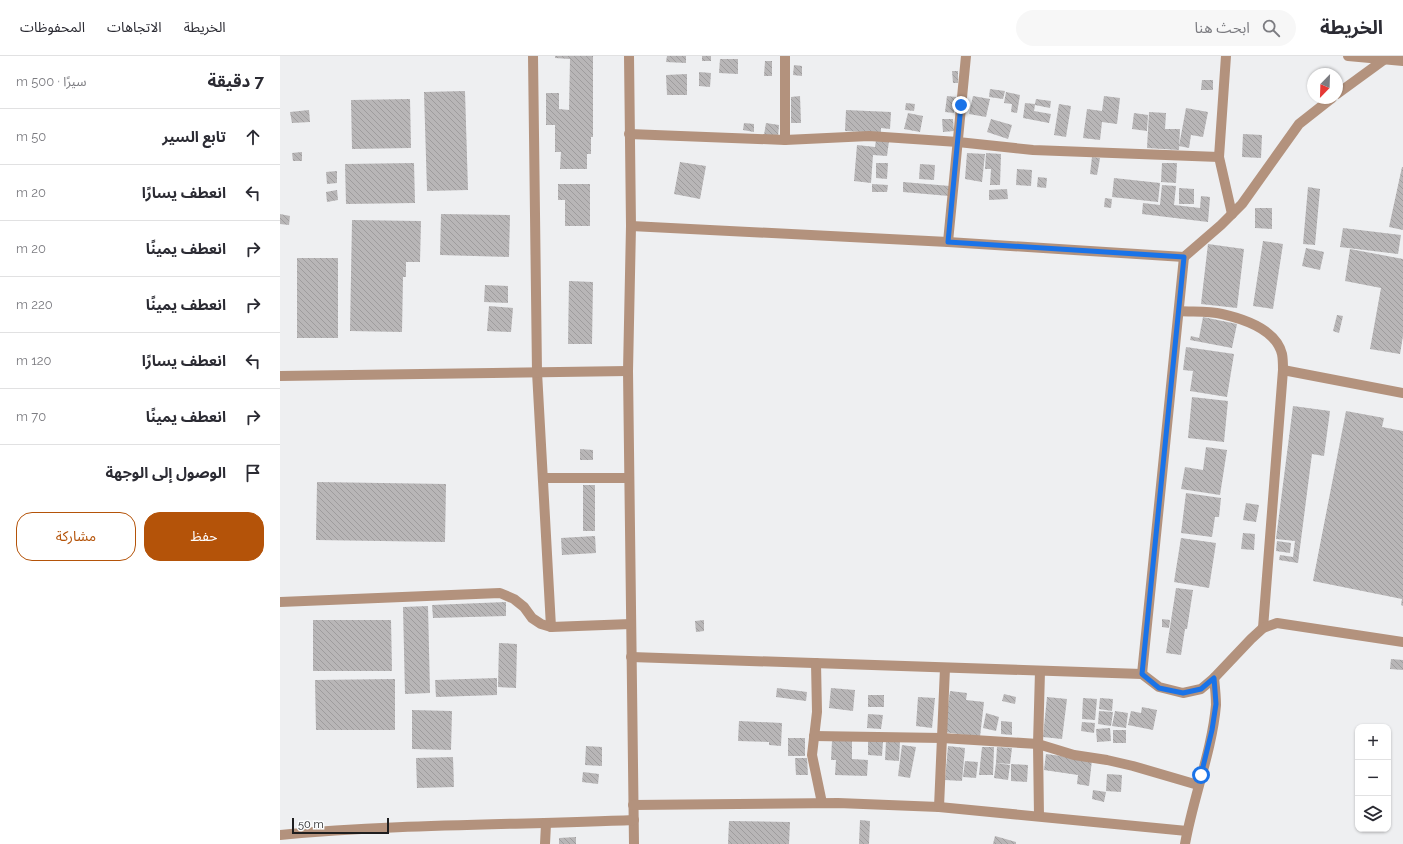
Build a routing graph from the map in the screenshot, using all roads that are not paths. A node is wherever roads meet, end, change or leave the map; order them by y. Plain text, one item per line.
1 (533, 56) edge
2 (629, 56) edge
3 (785, 56) edge
4 (966, 56) edge
5 (1226, 56) edge
6 (1348, 56) edge
7 (1385, 59) junction
8 (1403, 61) edge
9 (1343, 90) edge
10 (1324, 104) edge
11 (629, 134) junction
12 (785, 140) junction
13 (958, 142) junction
14 (1219, 157) junction
15 (1232, 214) junction
16 (631, 226) junction
17 (948, 242) junction
18 (1184, 257) junction
19 (1179, 311) junction
20 (1283, 370) junction
21 (628, 371) junction
22 (537, 372) junction
23 (280, 376) edge
24 (1403, 393) edge
25 (543, 478) junction
26 (629, 478) junction
27 (280, 602) edge
28 (631, 624) junction
29 (551, 627) junction
30 (1263, 628) junction
31 (1403, 642) edge
32 (631, 657) junction
33 (816, 663) junction
34 (945, 668) junction
35 (1040, 671) junction
36 (1142, 674) junction
37 (1214, 678) junction
38 (814, 736) junction
39 (942, 738) junction
40 (1038, 744) junction
41 (1198, 785) junction
42 (822, 803) junction
43 (633, 805) junction
44 (940, 807) junction
45 (1040, 816) junction
46 (634, 820) junction
47 (546, 824) junction
48 (1187, 831) junction
49 (280, 835) edge
50 (545, 844) edge
51 (634, 844) edge
52 (1185, 844) edge

1 - 22 street
2 - 11 street
3 - 12 street
4 - 13 street
5 - 14 street
6 - 7 street
7 - 8 street
7 - 9 street
10 - 15 street
11 - 12 street
11 - 16 street
12 - 13 street
13 - 14 street
13 - 17 street
14 - 15 street
15 - 18 street
16 - 17 street
16 - 21 street
17 - 18 street
18 - 19 street
19 - 20 street
19 - 36 street
20 - 24 street
20 - 30 street
21 - 22 street
21 - 26 street
22 - 23 street
22 - 25 street
25 - 26 street
25 - 29 street
26 - 28 street
27 - 29 street
28 - 29 street
28 - 32 street
30 - 31 street
30 - 37 street
32 - 33 street
32 - 43 street
33 - 34 street
33 - 38 street
34 - 35 street
34 - 39 street
35 - 36 street
35 - 40 street
36 - 37 street
37 - 41 street
38 - 39 street
38 - 42 street
39 - 40 street
39 - 44 street
40 - 41 street
40 - 45 street
41 - 48 street
42 - 43 street
42 - 44 street
43 - 46 street
44 - 45 street
45 - 48 street
46 - 47 street
46 - 51 street
47 - 49 street
47 - 50 street
48 - 52 street

